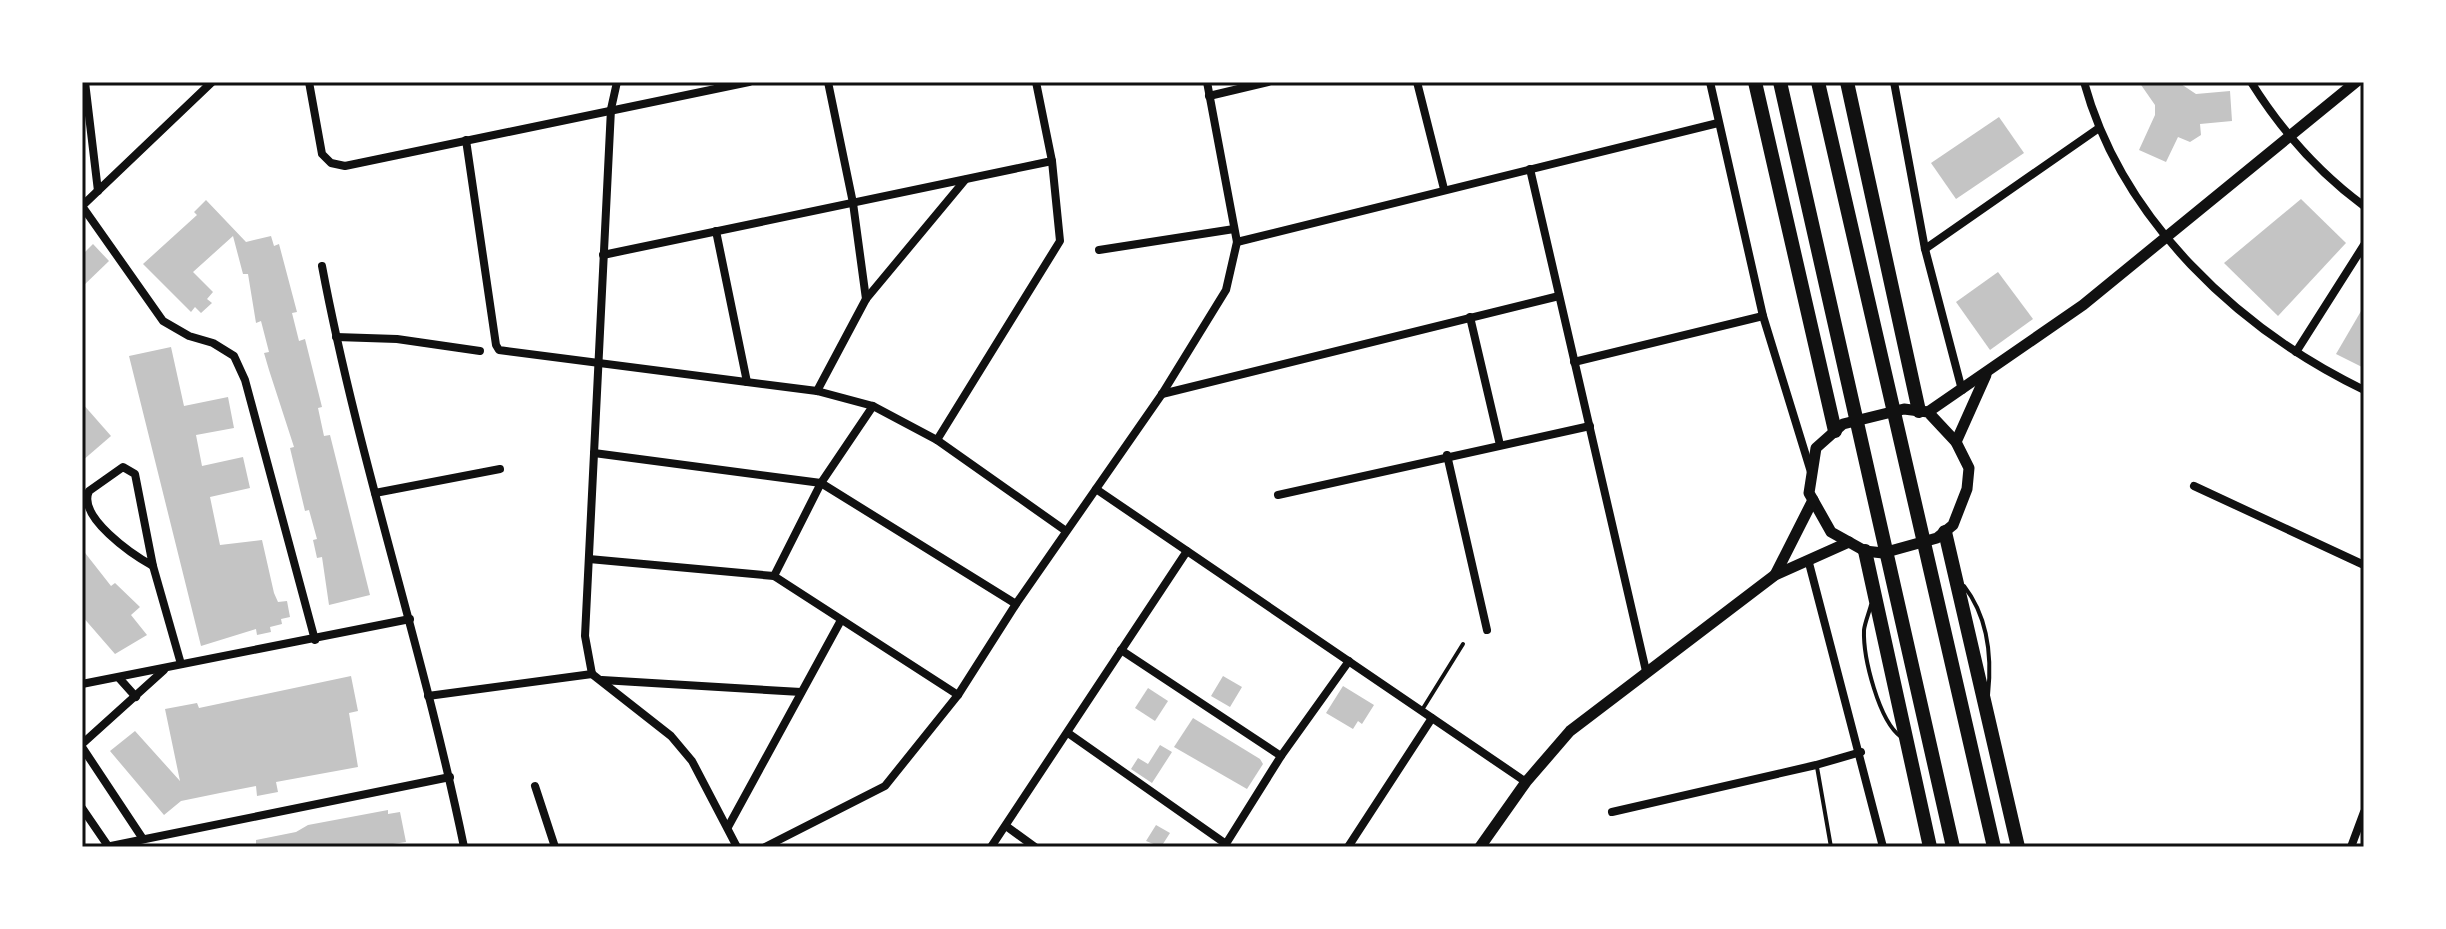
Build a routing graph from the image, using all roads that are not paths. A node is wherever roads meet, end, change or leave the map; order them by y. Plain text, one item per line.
1 (85, 82) edge
2 (212, 82) edge
3 (309, 82) edge
4 (617, 82) edge
5 (749, 82) edge
6 (828, 82) edge
7 (1036, 82) edge
8 (1207, 82) edge
9 (1268, 82) edge
10 (1417, 82) edge
11 (1710, 82) edge
12 (1755, 82) edge
13 (1780, 82) edge
14 (1818, 82) edge
15 (1847, 82) edge
16 (1894, 82) edge
17 (2084, 82) edge
18 (2251, 82) edge
19 (2356, 82) edge
20 (1209, 96) junction
21 (611, 109) junction
22 (1718, 123) junction
23 (2099, 128) junction
24 (2290, 137) junction
25 (466, 140) junction
26 (1052, 161) junction
27 (1530, 169) junction
28 (966, 179) junction
29 (1444, 189) junction
30 (98, 191) junction
31 (853, 203) junction
32 (82, 206) edge
33 (2364, 206) edge
34 (1234, 229) junction
35 (716, 231) junction
36 (2167, 237) junction
37 (1237, 242) junction
38 (2364, 245) edge
39 (1925, 249) junction
40 (1099, 250) dead end
41 (603, 255) junction
42 (322, 266) dead end
43 (1559, 296) junction
44 (866, 299) junction
45 (1763, 316) junction
46 (1470, 317) junction
47 (336, 337) junction
48 (480, 351) dead end
49 (2296, 352) junction
50 (1574, 362) junction
51 (598, 364) junction
52 (1986, 375) junction
53 (747, 382) junction
54 (1962, 390) junction
55 (2364, 390) edge
56 (817, 391) junction
57 (1162, 394) junction
58 (873, 406) junction
59 (1923, 411) junction
60 (1590, 426) junction
61 (1835, 431) junction
62 (937, 440) junction
63 (1956, 442) junction
64 (1500, 445) junction
65 (594, 453) junction
66 (1447, 455) junction
67 (500, 469) dead end
68 (1812, 475) junction
69 (821, 483) junction
70 (2194, 486) dead end
71 (1096, 489) junction
72 (375, 493) junction
73 (1278, 495) dead end
74 (1813, 500) junction
75 (1066, 531) junction
76 (1945, 532) junction
77 (1849, 542) junction
78 (1187, 551) junction
79 (1865, 551) junction
80 (589, 559) junction
81 (1809, 563) junction
82 (2364, 565) edge
83 (153, 566) junction
84 (1775, 575) junction
85 (774, 576) junction
86 (1016, 604) junction
87 (410, 619) junction
88 (840, 622) junction
89 (1487, 630) dead end
90 (315, 640) junction
91 (1463, 644) dead end
92 (1121, 650) junction
93 (1349, 661) junction
94 (181, 664) junction
95 (165, 670) junction
96 (1646, 671) junction
97 (596, 677) junction
98 (119, 678) junction
99 (82, 684) edge
100 (801, 692) junction
101 (958, 695) junction
102 (428, 696) junction
103 (136, 697) junction
104 (1422, 711) junction
105 (1432, 718) junction
106 (1068, 733) junction
107 (82, 746) edge
108 (1861, 752) junction
109 (1281, 756) junction
110 (1816, 765) junction
111 (450, 777) junction
112 (1526, 782) junction
113 (535, 786) dead end
114 (82, 808) edge
115 (1612, 812) dead end
116 (2364, 812) edge
117 (1006, 826) junction
118 (728, 827) junction
119 (143, 839) junction
120 (1225, 845) edge
121 (107, 846) edge
122 (464, 847) edge
123 (555, 847) edge
124 (737, 847) edge
125 (765, 847) edge
126 (991, 847) edge
127 (1035, 847) edge
128 (1348, 847) edge
129 (1480, 847) edge
130 (1831, 847) edge
131 (1883, 847) edge
132 (1930, 847) edge
133 (1953, 847) edge
134 (1994, 847) edge
135 (2018, 847) edge
136 (2351, 847) edge

1 - 30 street
2 - 30 street
3 - 25 street
4 - 21 street
5 - 21 street
6 - 31 street
7 - 26 street
8 - 20 street
9 - 20 street
10 - 29 street
11 - 22 street
12 - 61 highway
13 - 133 highway
14 - 134 highway
15 - 59 highway
16 - 39 street
17 - 23 street
18 - 24 street
19 - 24 street
20 - 34 street
21 - 25 street
21 - 41 street
22 - 27 street
22 - 45 street
23 - 36 street
23 - 39 street
24 - 33 street
24 - 36 street
25 - 51 street
26 - 28 street
26 - 62 street
27 - 29 street
27 - 43 street
28 - 31 street
28 - 44 street
29 - 37 street
30 - 32 street
31 - 35 street
31 - 44 street
32 - 90 street
34 - 37 street
34 - 40 street
35 - 41 street
35 - 53 street
36 - 49 street
36 - 52 street
37 - 57 street
38 - 49 street
39 - 54 street
41 - 51 street
42 - 47 street
43 - 46 street
43 - 50 street
44 - 56 street
45 - 50 street
45 - 68 street
46 - 57 street
46 - 64 street
47 - 48 street
47 - 72 street
49 - 55 street
50 - 60 street
51 - 53 street
51 - 65 street
52 - 54 street
52 - 63 street
53 - 56 street
54 - 59 street
56 - 58 street
57 - 71 street
58 - 62 street
58 - 69 street
59 - 61 street
59 - 63 street
60 - 64 street
60 - 96 street
61 - 68 street
62 - 75 street
63 - 76 street
64 - 66 street
65 - 69 street
65 - 80 street
66 - 73 street
66 - 89 street
67 - 72 street
68 - 74 street
69 - 85 street
69 - 86 street
70 - 82 street
71 - 75 street
71 - 78 street
72 - 87 street
74 - 77 street
74 - 84 street
75 - 86 street
76 - 79 street
76 - 135 highway
77 - 79 street
77 - 81 street
78 - 92 street
78 - 93 street
79 - 132 highway
80 - 85 street
80 - 97 street
81 - 84 street
81 - 108 street
83 - 83 street
83 - 94 street
84 - 96 street
85 - 88 street
86 - 101 street
87 - 90 street
87 - 102 street
88 - 100 street
88 - 101 street
90 - 94 street
91 - 104 lane
92 - 106 street
92 - 109 street
93 - 104 street
93 - 109 street
94 - 95 street
95 - 98 street
95 - 103 street
96 - 112 street
97 - 100 street
97 - 102 street
97 - 118 street
98 - 99 street
98 - 103 street
100 - 118 street
101 - 125 street
102 - 111 street
103 - 107 street
104 - 105 street
105 - 112 street
105 - 128 street
106 - 117 street
106 - 120 street
107 - 119 street
108 - 110 street
108 - 131 street
109 - 120 street
110 - 115 street
110 - 130 lane
111 - 119 street
111 - 122 street
112 - 129 street
113 - 123 street
114 - 121 street
116 - 136 street
117 - 126 street
117 - 127 street
118 - 124 street
119 - 121 street

